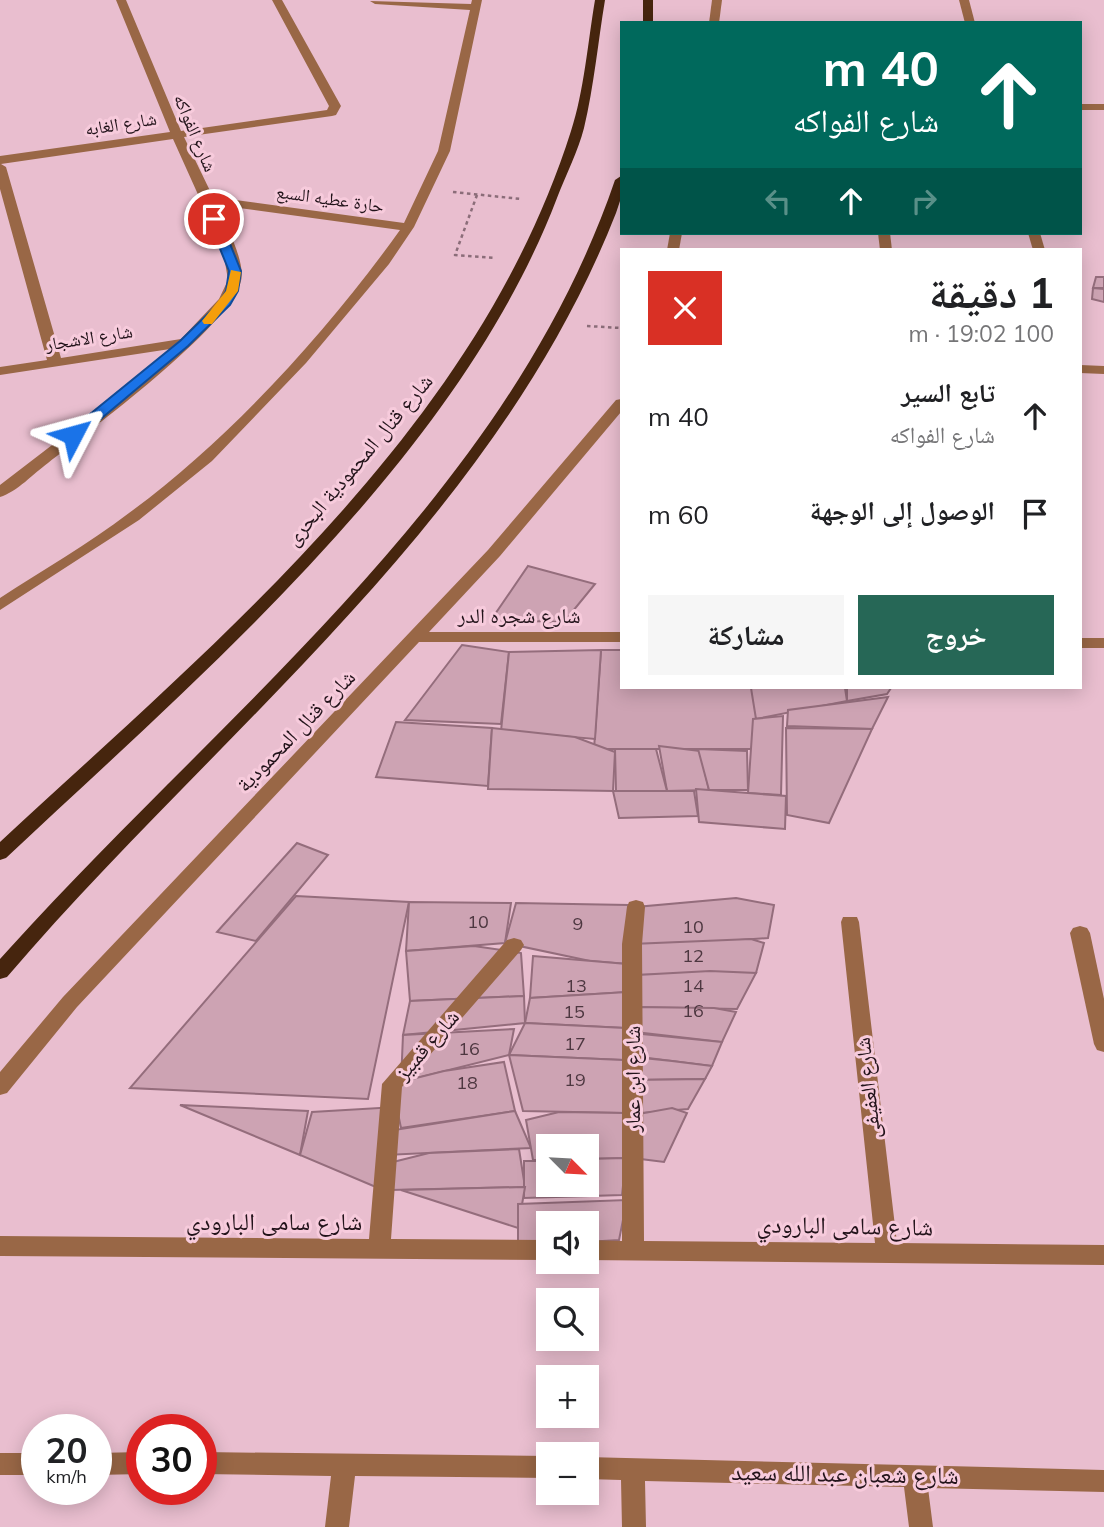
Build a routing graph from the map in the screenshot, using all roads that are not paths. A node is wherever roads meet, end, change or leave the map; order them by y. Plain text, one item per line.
1 (121, 0) edge
2 (277, 0) edge
3 (600, 0) edge
4 (648, 0) edge
5 (717, 0) edge
6 (964, 0) edge
7 (375, 1) edge
8 (477, 4) edge
9 (649, 21) edge
10 (714, 21) edge
11 (969, 21) edge
12 (1082, 107) edge
13 (1104, 107) edge
14 (176, 134) junction
15 (0, 160) edge
16 (0, 167) edge
17 (620, 183) edge
18 (206, 200) junction
19 (408, 227) junction
20 (184, 343) junction
21 (55, 362) junction
22 (1082, 369) edge
23 (1104, 370) edge
24 (0, 371) edge
25 (620, 404) edge
26 (0, 492) edge
27 (0, 605) edge
28 (417, 637) junction
29 (620, 637) edge
30 (1082, 643) edge
31 (1104, 643) edge
32 (0, 853) edge
33 (636, 907) dead end
34 (850, 922) dead end
35 (1080, 933) dead end
36 (514, 945) dead end
37 (0, 972) edge
38 (1104, 1044) edge
39 (0, 1087) edge
40 (0, 1246) edge
41 (379, 1248) junction
42 (536, 1250) edge
43 (599, 1250) edge
44 (633, 1251) junction
45 (887, 1253) junction
46 (1104, 1255) edge
47 (217, 1463) edge
48 (345, 1463) junction
49 (0, 1464) edge
50 (21, 1464) edge
51 (536, 1467) edge
52 (599, 1468) edge
53 (633, 1469) junction
54 (914, 1476) junction
55 (1104, 1481) edge
56 (337, 1527) edge
57 (634, 1527) edge
58 (921, 1527) edge

1 - 14 street, شارع الفواكه
2 - 14 street, شارع الغابه
3 - 32 main road, شارع قنال المحمودية البحرى
4 - 9 main road
5 - 10 street
6 - 11 street
7 - 8 street
8 - 19 street
12 - 13 street
14 - 15 street, شارع الغابه
14 - 18 street, شارع الفواكه
16 - 21 street
17 - 37 main road
18 - 19 street, حارة عطيه السبع
18 - 20 street, شارع الفواكه
19 - 27 street
20 - 21 street, شارع الاشجار
20 - 26 street, شارع الفواكه
21 - 24 street, شارع الاشجار
22 - 23 street
25 - 28 street, شارع قنال المحمودية
28 - 29 street, شارع شجره الدر
28 - 39 street, شارع قنال المحمودية
30 - 31 street
33 - 44 street, شارع ابن عمار
34 - 45 street, شارع العفيفى
35 - 38 street
36 - 41 street, شارع قمبيز
40 - 41 street, شارع سامى البارودي
41 - 42 street, شارع سامى البارودي
43 - 44 street, شارع سامى البارودي
44 - 45 street, شارع سامى البارودي
45 - 46 street, شارع سامى البارودي
47 - 48 street
48 - 51 street
48 - 56 street
49 - 50 street
52 - 53 street, شارع شعبان عبد الله سعيد
53 - 54 street, شارع شعبان عبد الله سعيد
53 - 57 street
54 - 55 street, شارع شعبان عبد الله سعيد
54 - 58 street

